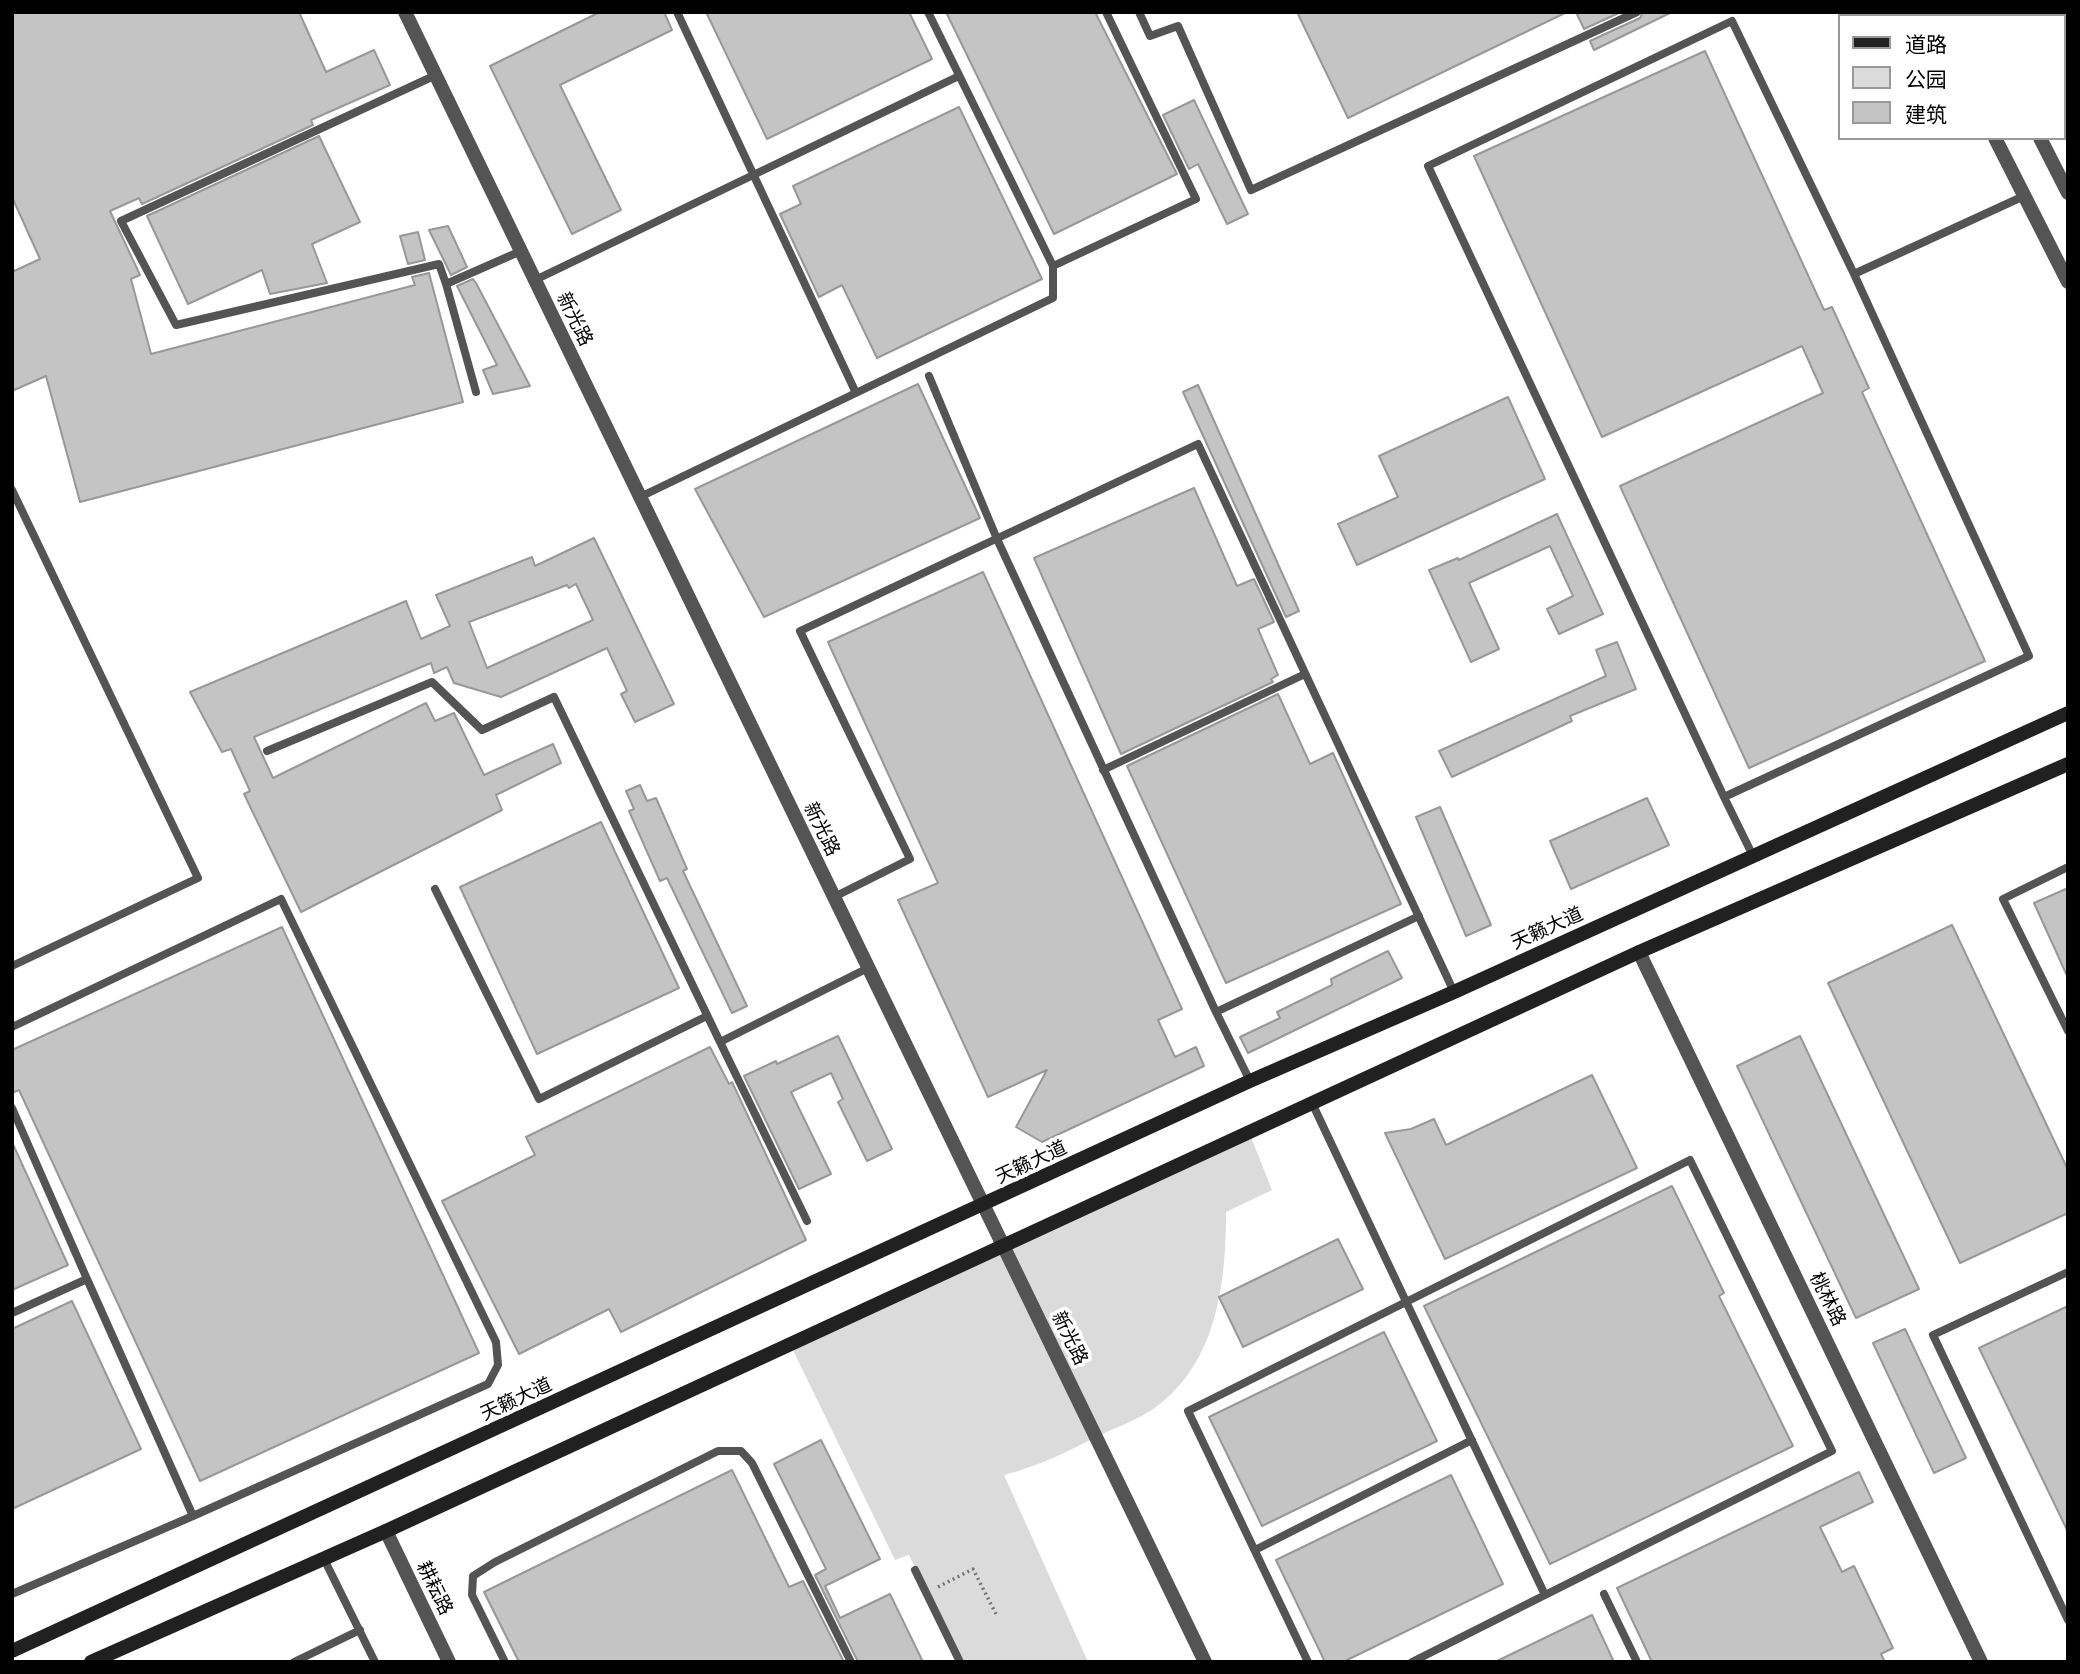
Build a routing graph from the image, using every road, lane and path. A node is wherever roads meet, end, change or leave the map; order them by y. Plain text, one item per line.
1 (405, 12) edge
2 (677, 12) edge
3 (928, 12) edge
4 (1106, 12) edge
5 (1139, 12) edge
6 (1637, 12) edge
7 (436, 75) junction
8 (959, 76) junction
9 (1996, 140) edge
10 (2041, 140) edge
11 (754, 175) junction
12 (2066, 185) edge
13 (2024, 196) junction
14 (521, 251) junction
15 (1053, 266) junction
16 (1854, 274) junction
17 (535, 280) junction
18 (2068, 282) edge
19 (446, 284) junction
20 (929, 376) dead end
21 (476, 392) dead end
22 (856, 393) junction
23 (12, 490) edge
24 (640, 497) junction
25 (996, 539) junction
26 (1305, 674) junction
27 (2068, 713) edge
28 (267, 751) dead end
29 (2068, 764) edge
30 (1104, 770) junction
31 (1724, 797) junction
32 (1754, 856) junction
33 (2068, 867) edge
34 (435, 889) dead end
35 (834, 897) junction
36 (1419, 916) junction
37 (1639, 952) junction
38 (12, 966) edge
39 (868, 968) junction
40 (1454, 992) junction
41 (1216, 1012) junction
42 (707, 1016) junction
43 (12, 1027) edge
44 (2068, 1031) edge
45 (720, 1042) junction
46 (1250, 1081) junction
47 (1312, 1103) junction
48 (12, 1108) edge
49 (984, 1206) junction
50 (807, 1222) dead end
51 (1004, 1245) junction
52 (2068, 1272) edge
53 (87, 1279) junction
54 (1406, 1302) junction
55 (12, 1313) edge
56 (1472, 1440) junction
57 (193, 1516) junction
58 (386, 1531) junction
59 (1255, 1550) junction
60 (324, 1559) junction
61 (915, 1570) dead end
62 (12, 1594) edge
63 (926, 1594) junction
64 (1604, 1594) dead end
65 (1545, 1595) junction
66 (996, 1614) dead end
67 (2068, 1620) edge
68 (360, 1630) junction
69 (12, 1651) edge
70 (91, 1662) edge
71 (295, 1662) edge
72 (375, 1662) edge
73 (449, 1662) edge
74 (505, 1662) edge
75 (851, 1662) edge
76 (960, 1662) edge
77 (1205, 1662) edge
78 (1308, 1662) edge
79 (1412, 1662) edge
80 (1637, 1662) edge
81 (1981, 1662) edge

1 - 7 street, 新光路
2 - 11 lane
3 - 8 lane
4 - 15 lane
5 - 6 lane
7 - 14 street, 新光路
7 - 19 lane
8 - 11 lane
8 - 15 lane
9 - 13 street
10 - 12 street
11 - 17 lane
11 - 22 lane
13 - 16 lane
13 - 18 street
14 - 17 street, 新光路
14 - 19 lane
15 - 22 lane
16 - 31 lane
16 - 31 lane
17 - 24 street, 新光路
19 - 21 lane
20 - 25 lane
22 - 24 lane
23 - 38 lane
24 - 35 street, 新光路
25 - 26 lane
25 - 30 lane
25 - 35 lane
26 - 30 lane
26 - 36 lane
27 - 32 main road, 天籁大道
28 - 42 lane
29 - 37 main road
30 - 41 lane
31 - 32 lane
32 - 40 main road, 天籁大道
33 - 44 lane
34 - 42 lane
35 - 39 street, 新光路
36 - 40 lane
36 - 41 lane
37 - 47 main road
37 - 81 street, 桃林路
39 - 45 lane
39 - 49 street, 新光路
40 - 46 main road, 天籁大道
41 - 46 lane
42 - 45 lane
43 - 57 lane
45 - 50 lane
46 - 49 main road, 天籁大道
47 - 51 main road
47 - 54 lane
48 - 53 lane
49 - 51 street, 新光路
49 - 69 main road, 天籁大道
51 - 58 main road
51 - 77 street, 新光路
52 - 67 lane
53 - 55 lane
53 - 57 lane
54 - 56 lane
54 - 59 lane
54 - 65 lane
56 - 59 lane
56 - 65 lane
57 - 62 lane
58 - 60 main road
58 - 73 street, 耕耘路
59 - 78 lane
60 - 68 lane
60 - 70 main road
61 - 63 lane
63 - 66 path
63 - 76 lane
64 - 80 lane
65 - 79 lane
68 - 71 lane
68 - 72 lane
74 - 75 lane

